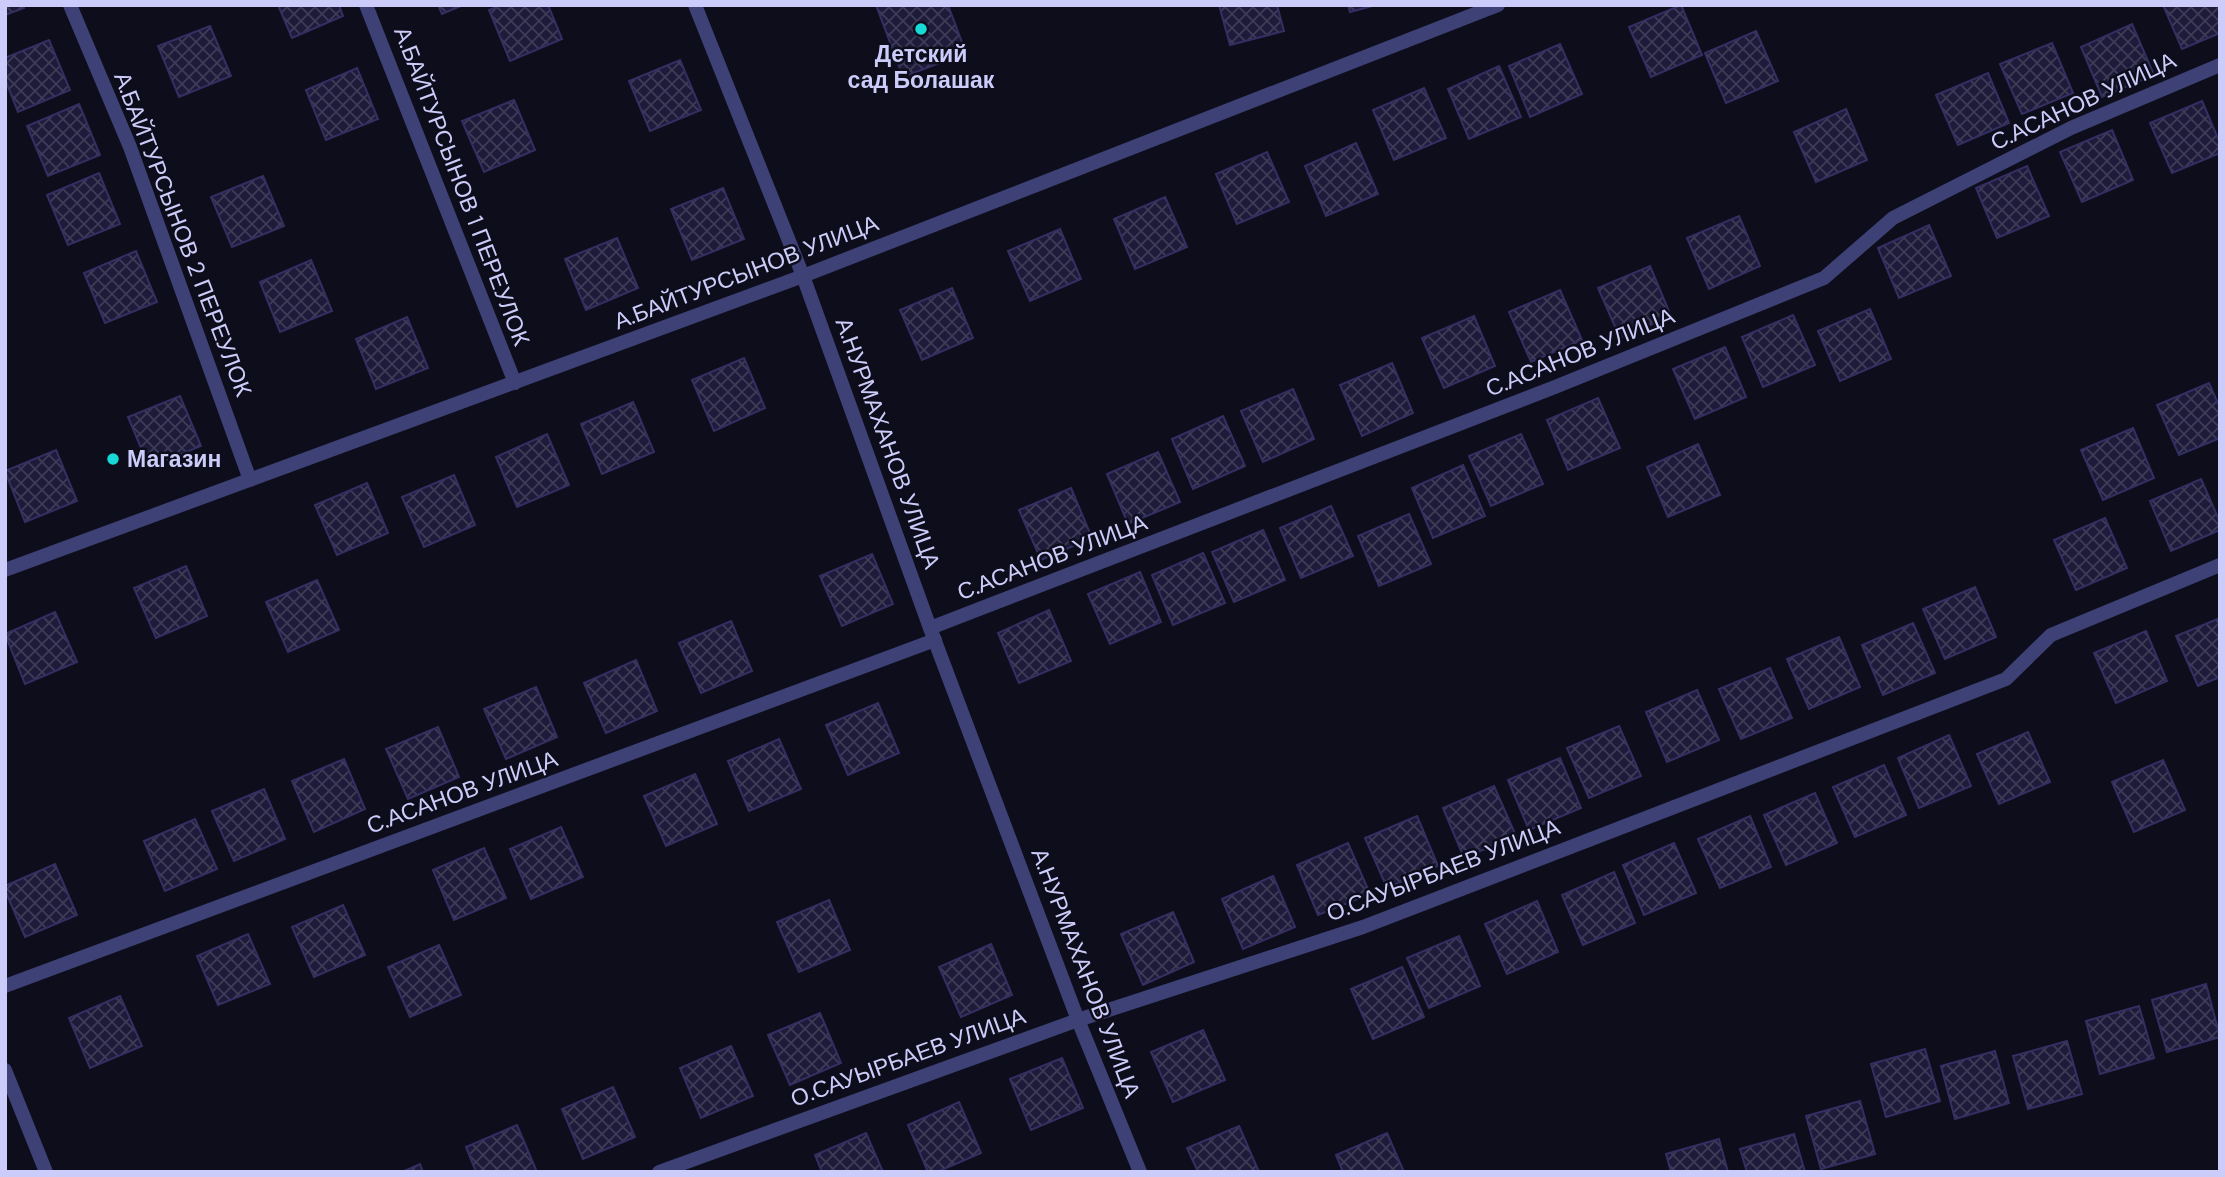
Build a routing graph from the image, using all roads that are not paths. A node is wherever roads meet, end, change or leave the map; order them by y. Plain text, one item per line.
1 (70, 5) edge
2 (366, 5) edge
3 (695, 5) edge
4 (1498, 5) edge
5 (2220, 65) edge
6 (803, 276) junction
7 (515, 383) junction
8 (250, 480) junction
9 (2220, 565) edge
10 (5, 570) edge
11 (933, 634) junction
12 (5, 986) edge
13 (1078, 1020) junction
14 (5, 1070) edge
15 (46, 1172) edge
16 (659, 1172) edge
17 (1140, 1172) edge

1 - 8 street, А.БАЙТУРСЫНОВ 2 ПЕРЕУЛОК
2 - 7 street, А.БАЙТУРСЫНОВ 1 ПЕРЕУЛОК
3 - 6 street, А.НУРМАХАНОВ УЛИЦА
4 - 6 street, А.БАЙТУРСЫНОВ УЛИЦА
5 - 11 street, С.АСАНОВ УЛИЦА
6 - 7 street, А.БАЙТУРСЫНОВ УЛИЦА
6 - 11 street, А.НУРМАХАНОВ УЛИЦА
7 - 8 street, А.БАЙТУРСЫНОВ УЛИЦА
8 - 10 street, А.БАЙТУРСЫНОВ УЛИЦА
9 - 13 street, О.САУЫРБАЕВ УЛИЦА
11 - 12 street, С.АСАНОВ УЛИЦА
11 - 13 street, А.НУРМАХАНОВ УЛИЦА
13 - 16 street, О.САУЫРБАЕВ УЛИЦА
13 - 17 street, А.НУРМАХАНОВ УЛИЦА
14 - 15 street

